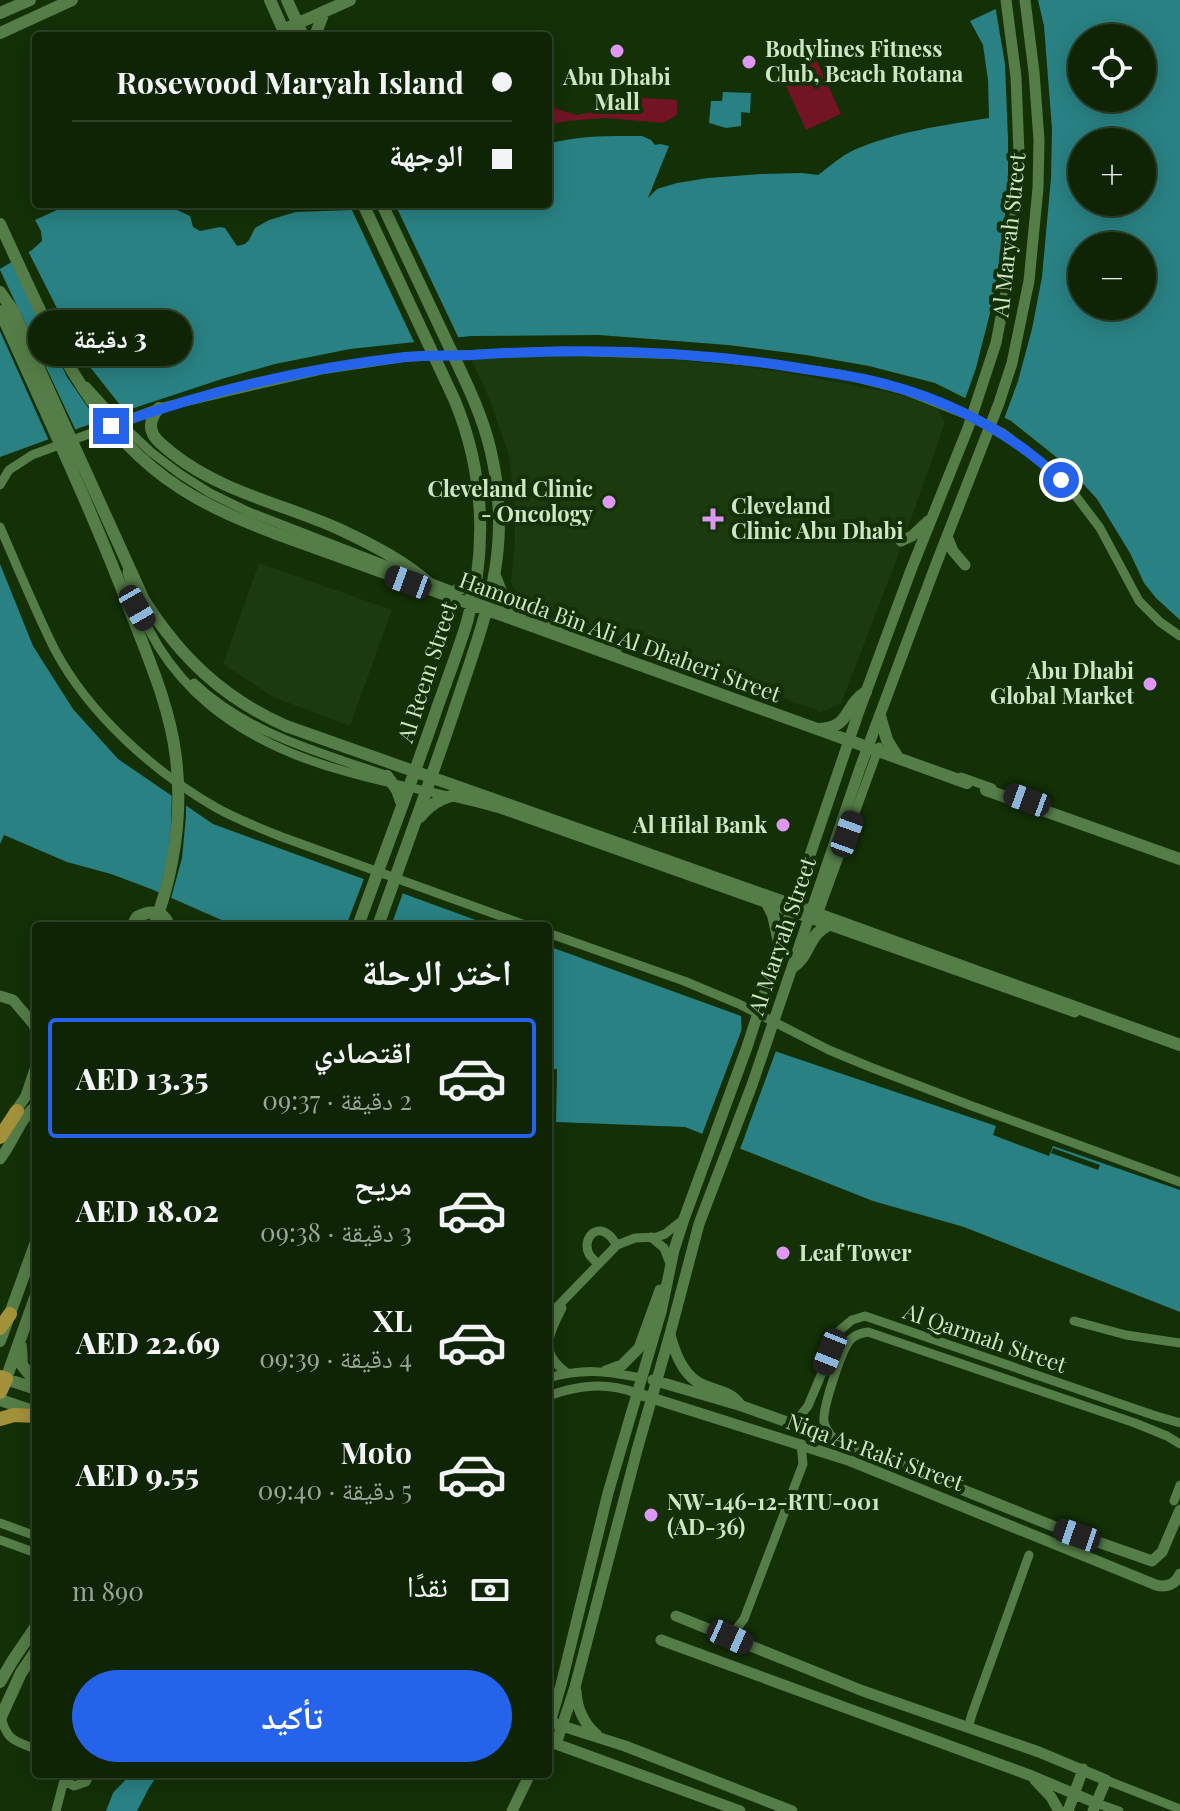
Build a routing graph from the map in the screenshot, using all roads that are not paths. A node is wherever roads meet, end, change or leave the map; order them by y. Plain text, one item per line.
1 (30, 0) edge
2 (72, 0) edge
3 (270, 0) edge
4 (287, 0) edge
5 (350, 0) edge
6 (1006, 0) edge
7 (1025, 0) edge
8 (324, 12) junction
9 (0, 13) edge
10 (300, 30) edge
11 (285, 32) edge
12 (316, 32) edge
13 (0, 33) edge
14 (365, 208) edge
15 (384, 208) edge
16 (0, 224) edge
17 (0, 292) edge
18 (0, 311) edge
19 (77, 380) junction
20 (159, 408) junction
21 (63, 443) junction
22 (0, 485) edge
23 (931, 518) junction
24 (0, 527) edge
25 (947, 536) junction
26 (901, 541) dead end
27 (124, 557) junction
28 (965, 565) dead end
29 (496, 575) junction
30 (477, 576) junction
31 (442, 594) junction
32 (469, 600) junction
33 (487, 610) junction
34 (522, 622) junction
35 (1180, 636) edge
36 (866, 692) junction
37 (880, 716) junction
38 (816, 729) junction
39 (253, 731) junction
40 (849, 741) junction
41 (873, 747) junction
42 (898, 758) junction
43 (387, 776) junction
44 (432, 777) junction
45 (412, 778) junction
46 (967, 783) dead end
47 (986, 790) dead end
48 (471, 791) junction
49 (402, 805) junction
50 (414, 826) junction
51 (1180, 857) edge
52 (763, 895) junction
53 (793, 905) junction
54 (813, 916) junction
55 (134, 922) edge
56 (155, 922) edge
57 (168, 922) edge
58 (359, 922) edge
59 (379, 922) edge
60 (517, 922) edge
61 (837, 922) junction
62 (552, 934) edge
63 (780, 947) junction
64 (793, 967) junction
65 (0, 996) edge
66 (32, 1023) edge
67 (1180, 1048) edge
68 (32, 1078) edge
69 (32, 1109) edge
70 (17, 1111) junction
71 (0, 1126) edge
72 (0, 1137) edge
73 (0, 1159) edge
74 (1180, 1182) edge
75 (684, 1219) junction
76 (651, 1237) junction
77 (617, 1245) junction
78 (32, 1253) edge
79 (598, 1264) junction
80 (671, 1266) junction
81 (667, 1285) junction
82 (565, 1301) junction
83 (32, 1305) edge
84 (552, 1313) edge
85 (10, 1314) junction
86 (1074, 1321) dead end
87 (0, 1328) edge
88 (552, 1332) edge
89 (21, 1334) junction
90 (670, 1334) junction
91 (0, 1341) edge
92 (1180, 1343) edge
93 (552, 1358) edge
94 (606, 1371) junction
95 (567, 1373) junction
96 (552, 1377) edge
97 (32, 1378) edge
98 (642, 1378) junction
99 (657, 1381) junction
100 (2, 1383) edge
101 (832, 1384) junction
102 (816, 1387) junction
103 (32, 1388) edge
104 (636, 1393) junction
105 (552, 1395) edge
106 (651, 1398) junction
107 (0, 1400) edge
108 (742, 1406) junction
109 (32, 1412) edge
110 (32, 1414) edge
111 (0, 1419) edge
112 (787, 1423) junction
113 (1180, 1423) edge
114 (833, 1438) junction
115 (1179, 1442) edge
116 (801, 1444) junction
117 (1180, 1485) edge
118 (1177, 1505) edge
119 (0, 1523) edge
120 (32, 1535) edge
121 (0, 1540) edge
122 (32, 1551) edge
123 (1029, 1555) dead end
124 (1179, 1576) edge
125 (676, 1616) dead end
126 (32, 1632) edge
127 (730, 1637) junction
128 (661, 1640) dead end
129 (32, 1657) edge
130 (0, 1682) edge
131 (575, 1687) junction
132 (0, 1718) edge
133 (966, 1728) junction
134 (552, 1731) edge
135 (600, 1738) junction
136 (3, 1743) dead end
137 (32, 1749) edge
138 (32, 1750) edge
139 (1083, 1769) junction
140 (1032, 1776) junction
141 (63, 1778) edge
142 (64, 1778) edge
143 (87, 1778) edge
144 (528, 1778) edge
145 (1106, 1780) junction
146 (74, 1786) junction
147 (1074, 1794) junction
148 (1094, 1807) edge
149 (1180, 1809) edge
150 (56, 1811) edge
151 (512, 1811) edge
152 (740, 1811) edge
153 (792, 1811) edge
154 (1059, 1811) edge
155 (1068, 1811) edge
156 (1119, 1811) edge

1 - 9 main road
2 - 13 main road
3 - 11 main road
4 - 10 main road
5 - 8 main road
6 - 23 street, Al Maryah Street
7 - 25 street, Al Maryah Street
8 - 10 main road
8 - 12 main road
14 - 30 main road, Al Reem Street
15 - 29 main road, Al Reem Street
16 - 19 main road, Hamouda Bin Ali Al Dhaheri Street
17 - 27 main road
18 - 56 main road
19 - 31 main road, Hamouda Bin Ali Al Dhaheri Street
19 - 32 street, Hamouda Bin Ali Al Dhaheri Street
20 - 21 street
20 - 31 main road
20 - 35 street
21 - 22 street
21 - 39 street
23 - 26 street
23 - 36 street, Al Maryah Street
24 - 60 street
25 - 28 street
25 - 37 street, Al Maryah Street
27 - 39 street
27 - 45 main road
29 - 33 main road, Al Reem Street
29 - 34 main road
30 - 31 main road
30 - 32 main road, Al Reem Street
31 - 32 main road, Hamouda Bin Ali Al Dhaheri Street
32 - 33 main road, Hamouda Bin Ali Al Dhaheri Street
32 - 41 street
32 - 45 main road, Al Reem Street
33 - 34 main road, Hamouda Bin Ali Al Dhaheri Street
33 - 44 main road, Al Reem Street
34 - 38 main road, Hamouda Bin Ali Al Dhaheri Street
36 - 38 main road
36 - 40 street, Al Maryah Street
37 - 41 street, Al Maryah Street
37 - 42 main road
38 - 40 main road, Hamouda Bin Ali Al Dhaheri Street
39 - 43 street
39 - 54 street
40 - 41 main road, Hamouda Bin Ali Al Dhaheri Street
40 - 53 street, Al Maryah Street
41 - 42 main road, Hamouda Bin Ali Al Dhaheri Street
41 - 51 street
41 - 54 street, Al Maryah Street
42 - 46 main road, Hamouda Bin Ali Al Dhaheri Street
43 - 45 street
43 - 49 main road
44 - 45 main road
44 - 48 main road
44 - 50 main road, Al Reem Street
45 - 49 main road, Al Reem Street
47 - 51 main road
48 - 50 main road
48 - 52 main road
49 - 58 main road, Al Reem Street
50 - 59 main road, Al Reem Street
52 - 53 main road
52 - 63 main road
53 - 54 main road
53 - 63 street, Al Maryah Street
54 - 61 main road
54 - 64 street, Al Maryah Street
54 - 67 street
55 - 57 main road
61 - 64 main road
61 - 67 main road
62 - 74 street
63 - 75 street, Al Maryah Street
64 - 90 street, Al Maryah Street
65 - 66 street
68 - 70 street
69 - 73 street
70 - 71 street
70 - 72 main road
75 - 76 street
75 - 80 street, Al Maryah Street
76 - 77 street
76 - 80 street
77 - 79 street
77 - 79 street
78 - 85 main road
79 - 82 street
80 - 81 street, Al Maryah Street
81 - 94 street
81 - 98 street, Al Maryah Street
82 - 84 street
82 - 88 street
83 - 89 main road
85 - 87 main road
85 - 91 main road
86 - 92 street
89 - 97 main road
89 - 100 main road
90 - 99 street, Al Maryah Street
90 - 108 street
93 - 95 street
94 - 95 street, Niqa Ar Raki Street
94 - 98 street, Niqa Ar Raki Street
95 - 96 street, Niqa Ar Raki Street
98 - 99 street, Niqa Ar Raki Street
98 - 104 street, Al Maryah Street
99 - 106 street, Al Maryah Street
99 - 108 street, Niqa Ar Raki Street
100 - 103 main road
101 - 102 street
101 - 114 street, Al Qarmah Street
101 - 115 street, Al Qarmah Street
102 - 112 street, Al Qarmah Street
102 - 113 street, Al Qarmah Street
104 - 105 street, Niqa Ar Raki Street
104 - 106 street, Niqa Ar Raki Street
104 - 134 street, Al Maryah Street
106 - 116 street, Niqa Ar Raki Street
106 - 131 street, Al Maryah Street
107 - 109 main road
108 - 112 street, Niqa Ar Raki Street
110 - 111 main road
112 - 114 street, Niqa Ar Raki Street
114 - 118 street, Niqa Ar Raki Street
116 - 124 street, Niqa Ar Raki Street
116 - 127 street
117 - 118 street
119 - 120 street
121 - 122 street
123 - 133 street
125 - 127 street
126 - 130 main road
127 - 133 street
128 - 140 street
129 - 132 main road
131 - 134 street, Al Maryah Street
131 - 135 street
132 - 137 street
133 - 139 street
134 - 135 street
134 - 152 street
135 - 153 street
136 - 138 street
139 - 145 street
139 - 147 street
140 - 147 street
140 - 154 street
141 - 150 street
142 - 146 street
143 - 146 street
144 - 151 street
145 - 148 street
145 - 149 street
146 - 150 street
147 - 148 street
147 - 155 street
148 - 156 street

